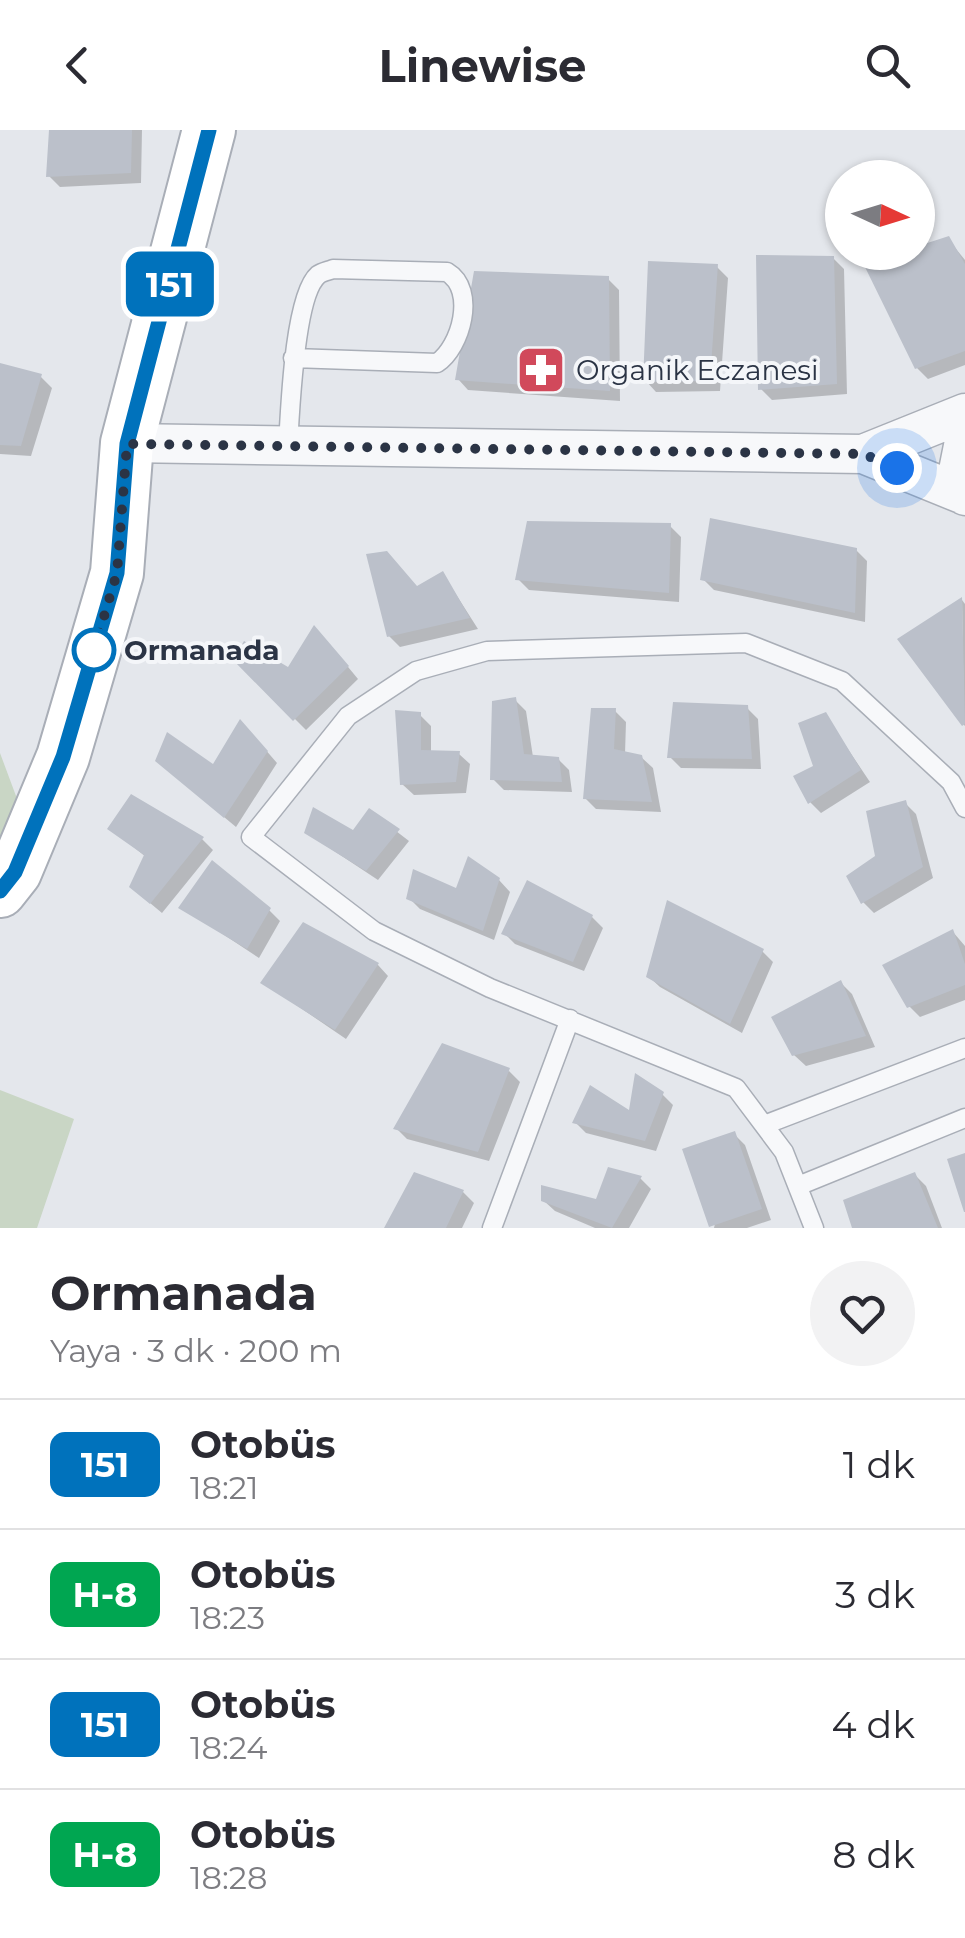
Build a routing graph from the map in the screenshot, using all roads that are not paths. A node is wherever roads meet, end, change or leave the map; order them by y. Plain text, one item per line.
1 (209, 130) edge
2 (293, 358) junction
3 (965, 413) edge
4 (965, 436) edge
5 (127, 444) junction
6 (288, 446) junction
7 (863, 454) junction
8 (965, 496) edge
9 (965, 808) edge
10 (0, 891) edge
11 (570, 1019) junction
12 (965, 1048) edge
13 (965, 1118) edge
14 (764, 1124) junction
15 (798, 1186) junction
16 (492, 1228) edge
17 (814, 1228) edge

1 - 5 street
2 - 2 lane
2 - 6 lane
3 - 7 street
4 - 8 street
5 - 6 street
5 - 10 street
6 - 7 street
7 - 8 street
9 - 11 lane
11 - 14 lane
11 - 16 lane
12 - 14 lane
13 - 15 lane
14 - 15 lane
15 - 17 lane

